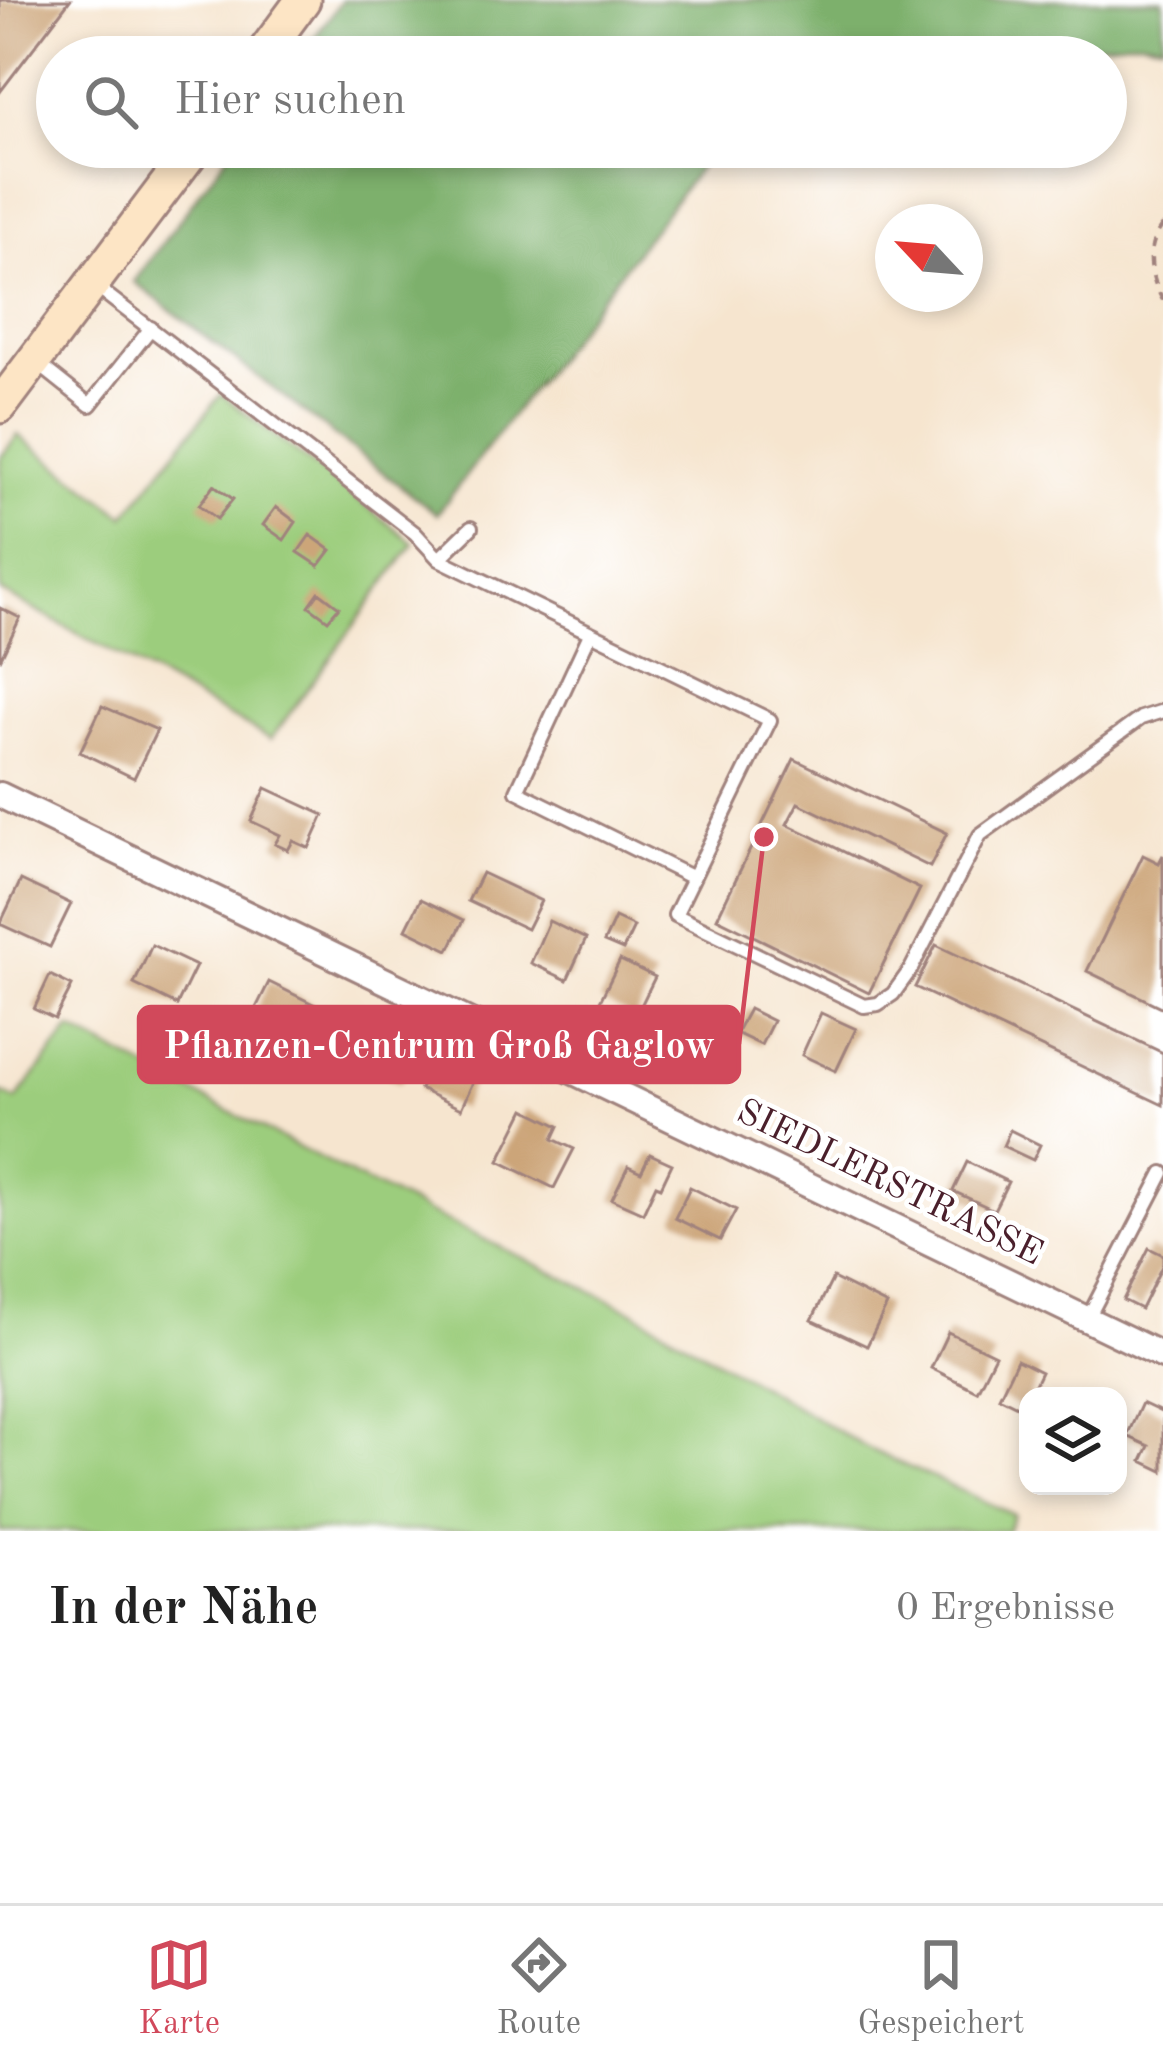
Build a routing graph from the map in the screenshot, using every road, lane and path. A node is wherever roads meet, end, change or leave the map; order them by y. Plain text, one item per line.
1 (303, 0) edge
2 (276, 36) edge
3 (179, 168) edge
4 (1163, 225) edge
5 (93, 284) junction
6 (1163, 300) edge
7 (151, 328) junction
8 (34, 361) junction
9 (0, 406) edge
10 (471, 528) dead end
11 (439, 559) junction
12 (590, 634) junction
13 (1163, 710) edge
14 (0, 795) edge
15 (692, 878) junction
16 (1163, 1173) edge
17 (1087, 1320) junction
18 (1163, 1356) edge

1 - 2 main road
3 - 5 main road
4 - 6 path
5 - 7 lane
5 - 8 main road
7 - 8 lane
7 - 11 lane
8 - 9 main road
10 - 11 lane
11 - 12 lane
12 - 15 lane
12 - 15 lane
13 - 15 lane
14 - 17 street, SIEDLERSTRASSE
16 - 17 lane
17 - 18 street, SIEDLERSTRASSE

